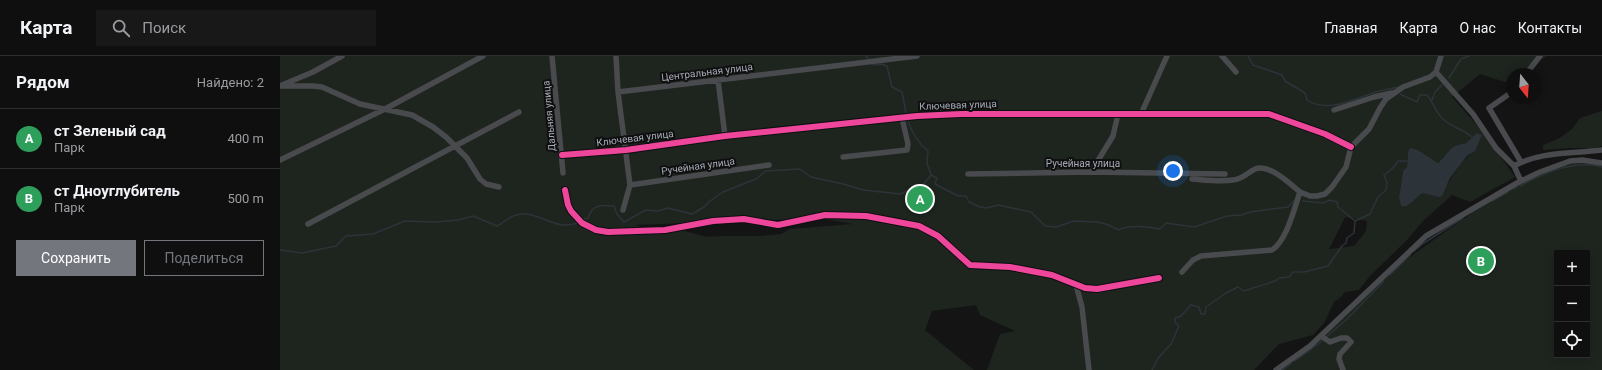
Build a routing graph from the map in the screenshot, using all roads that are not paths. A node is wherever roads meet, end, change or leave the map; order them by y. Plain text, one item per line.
1 (342, 56) edge
2 (483, 56) edge
3 (552, 56) edge
4 (616, 56) edge
5 (917, 56) edge
6 (1167, 56) edge
7 (1222, 56) edge
8 (1441, 56) edge
9 (1540, 56) edge
10 (1531, 68) edge
11 (1236, 72) dead end
12 (1436, 72) junction
13 (718, 80) junction
14 (280, 86) edge
15 (618, 92) junction
16 (1394, 93) junction
17 (1506, 96) edge
18 (385, 108) junction
19 (1334, 110) dead end
20 (519, 112) dead end
21 (1118, 114) junction
22 (1141, 114) junction
23 (902, 118) junction
24 (725, 136) junction
25 (455, 146) junction
26 (1351, 147) junction
27 (626, 150) junction
28 (1602, 150) edge
29 (562, 155) junction
30 (843, 157) dead end
31 (280, 160) edge
32 (1521, 162) junction
33 (1602, 162) edge
34 (769, 165) dead end
35 (1514, 166) junction
36 (1090, 172) junction
37 (563, 173) dead end
38 (968, 174) dead end
39 (1225, 174) dead end
40 (1192, 179) dead end
41 (1521, 181) junction
42 (630, 185) junction
43 (500, 187) dead end
44 (565, 190) dead end
45 (1300, 192) junction
46 (623, 210) dead end
47 (308, 224) dead end
48 (1182, 272) dead end
49 (1159, 278) dead end
50 (1076, 285) junction
51 (1321, 336) junction
52 (1089, 370) edge
53 (1276, 370) edge
54 (1343, 370) edge

1 - 14 street
2 - 18 street
3 - 29 street, Дальняя улица
4 - 15 street
5 - 13 street, Центральная улица
6 - 22 street
7 - 11 street
8 - 12 street
9 - 10 street
12 - 16 street
12 - 35 street
13 - 15 street, Центральная улица
13 - 24 street
14 - 18 street
15 - 27 street
16 - 19 street
16 - 26 street
17 - 32 street
18 - 25 street
18 - 31 street
20 - 25 street
21 - 22 street, Ключевая улица
21 - 23 street, Ключевая улица
21 - 36 street
22 - 26 street, Ключевая улица
23 - 24 street, Ключевая улица
23 - 30 street
24 - 27 street, Ключевая улица
25 - 43 street
25 - 47 street
26 - 45 street
27 - 29 street, Ключевая улица
27 - 42 street
28 - 32 street
29 - 37 street, Дальняя улица
32 - 35 street
33 - 41 street
34 - 42 street, Ручейная улица
35 - 41 street
36 - 38 street, Ручейная улица
36 - 39 street, Ручейная улица
40 - 45 street
41 - 51 street
42 - 46 street
44 - 50 street
45 - 48 street
49 - 50 street
50 - 52 street
51 - 53 street
51 - 54 street

